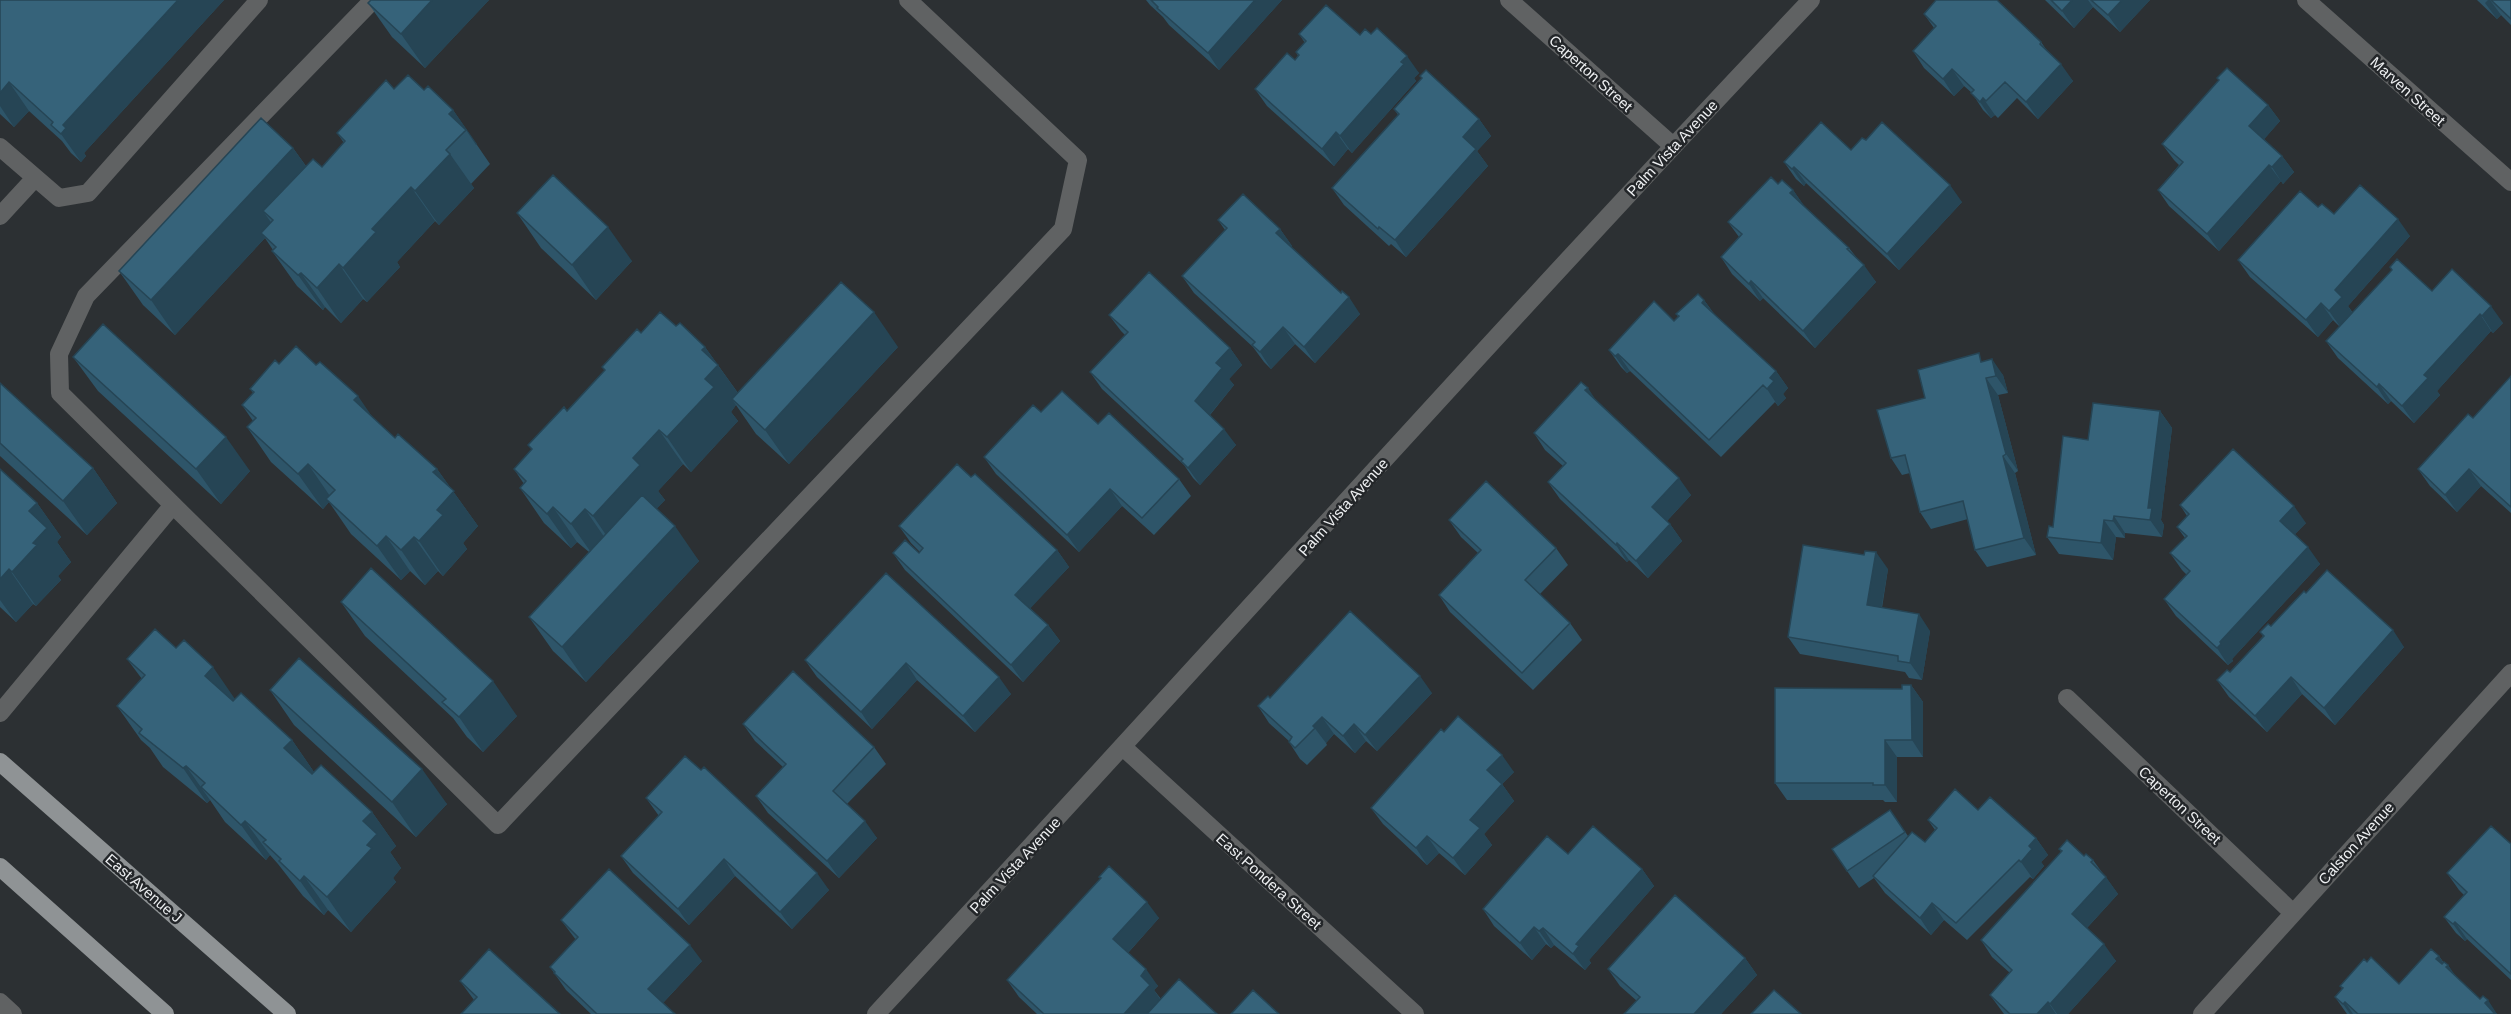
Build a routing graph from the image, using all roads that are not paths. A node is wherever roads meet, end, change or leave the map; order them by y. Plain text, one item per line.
1 (259, 0) edge
2 (373, 0) edge
3 (908, 0) edge
4 (1509, 0) edge
5 (1811, 0) edge
6 (2306, 0) edge
7 (1673, 146) junction
8 (0, 147) edge
9 (35, 178) junction
10 (2511, 182) edge
11 (0, 216) edge
12 (173, 505) junction
13 (2511, 673) edge
14 (2067, 698) dead end
15 (0, 713) edge
16 (1124, 747) junction
17 (0, 762) edge
18 (0, 867) edge
19 (2294, 913) junction
20 (0, 1002) edge
21 (13, 1014) edge
22 (165, 1014) edge
23 (287, 1014) edge
24 (876, 1014) edge
25 (1415, 1014) edge
26 (2202, 1014) edge

1 - 9 street
2 - 12 street
3 - 12 street
4 - 7 street, Caperton Street
5 - 7 street, Palm Vista Avenue
6 - 10 street, Marven Street
7 - 16 street, Palm Vista Avenue
8 - 9 street
9 - 11 street
12 - 15 street
13 - 19 street, Calston Avenue
14 - 19 street, Caperton Street
16 - 24 street, Palm Vista Avenue
16 - 25 street, East Pondera Street
17 - 23 main road, East Avenue J
18 - 22 main road
19 - 26 street, Calston Avenue
20 - 21 street

